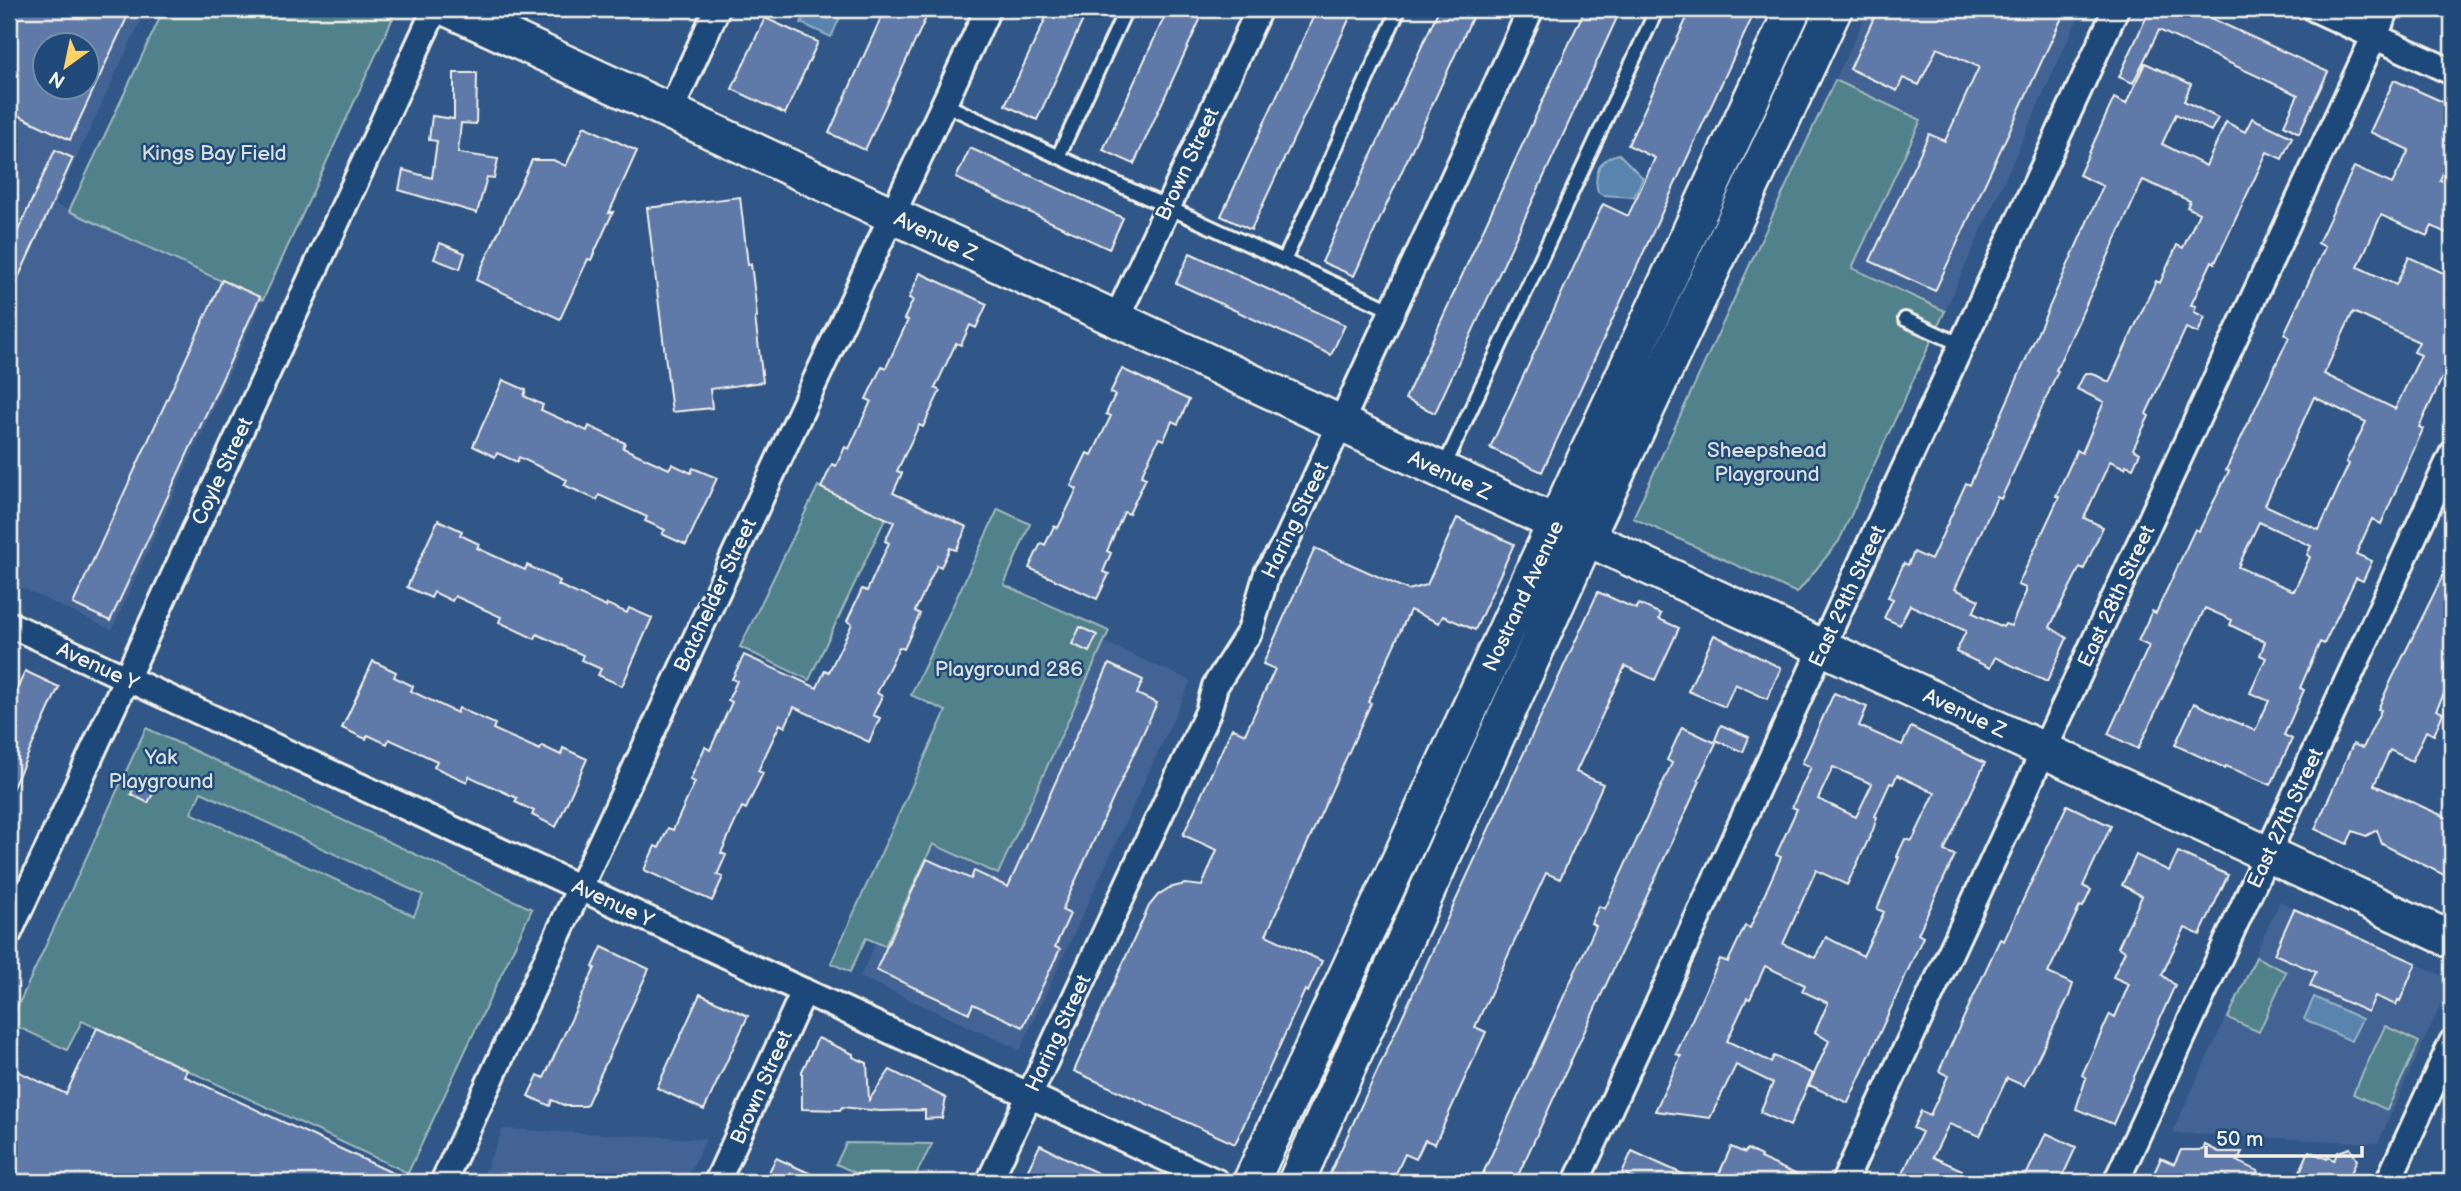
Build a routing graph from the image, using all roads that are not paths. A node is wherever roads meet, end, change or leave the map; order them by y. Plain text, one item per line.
1 (435, 9) edge
2 (449, 9) edge
3 (716, 9) edge
4 (988, 9) edge
5 (1126, 9) edge
6 (1259, 9) edge
7 (1399, 9) edge
8 (1531, 9) edge
9 (1657, 9) edge
10 (1793, 9) edge
11 (1834, 9) edge
12 (2116, 9) edge
13 (2315, 9) edge
14 (2387, 9) edge
15 (2374, 36) junction
16 (2452, 72) edge
17 (944, 104) junction
18 (670, 112) junction
19 (1058, 157) junction
20 (1167, 207) junction
21 (893, 216) junction
22 (1284, 261) junction
23 (1392, 311) junction
24 (1905, 319) dead end
25 (1116, 320) junction
26 (1962, 345) junction
27 (1340, 424) junction
28 (2452, 454) edge
29 (1442, 471) junction
30 (1571, 531) junction
31 (9, 624) edge
32 (1823, 648) junction
33 (126, 678) junction
34 (2045, 751) junction
35 (2268, 854) junction
36 (579, 887) junction
37 (9, 933) edge
38 (2452, 940) edge
39 (804, 991) junction
40 (2452, 1042) edge
41 (1029, 1095) junction
42 (443, 1182) edge
43 (717, 1182) edge
44 (989, 1182) edge
45 (1217, 1182) edge
46 (1251, 1182) edge
47 (1296, 1182) edge
48 (1576, 1182) edge
49 (1844, 1182) edge
50 (2116, 1182) edge
51 (2388, 1182) edge

1 - 33 street, Coyle Street
2 - 18 main road, Avenue Z
3 - 18 street
4 - 17 street, Batchelder Street
5 - 19 lane
6 - 20 street, Brown Street
7 - 22 lane
8 - 23 street, Haring Street
9 - 29 lane
10 - 30 main road, Nostrand Avenue
11 - 30 main road, Nostrand Avenue
12 - 26 street, East 29th Street
13 - 15 street
14 - 15 street, East 28th Street
15 - 16 street
15 - 34 street, East 28th Street
17 - 19 lane
17 - 21 street, Batchelder Street
18 - 21 main road, Avenue Z
19 - 20 lane
20 - 22 lane
20 - 25 street, Brown Street
21 - 25 main road, Avenue Z
21 - 36 street, Batchelder Street
22 - 23 lane
23 - 27 street, Haring Street
24 - 26 lane
25 - 27 main road, Avenue Z
26 - 32 street, East 29th Street
27 - 29 main road, Avenue Z
27 - 41 street, Haring Street
28 - 35 street, East 27th Street
29 - 30 main road, Avenue Z
30 - 32 main road, Avenue Z
30 - 46 main road, Nostrand Avenue
30 - 47 main road, Nostrand Avenue
31 - 33 street, Avenue Y
32 - 34 main road, Avenue Z
32 - 48 street, East 29th Street
33 - 36 street, Avenue Y
33 - 37 street, Coyle Street
34 - 35 main road, Avenue Z
34 - 49 street, East 28th Street
35 - 38 main road, Avenue Z
35 - 50 street, East 27th Street
36 - 39 street, Avenue Y
36 - 42 street, Batchelder Street
39 - 41 street, Avenue Y
39 - 43 street, Brown Street
40 - 51 street
41 - 44 street, Haring Street
41 - 45 street, Avenue Y

